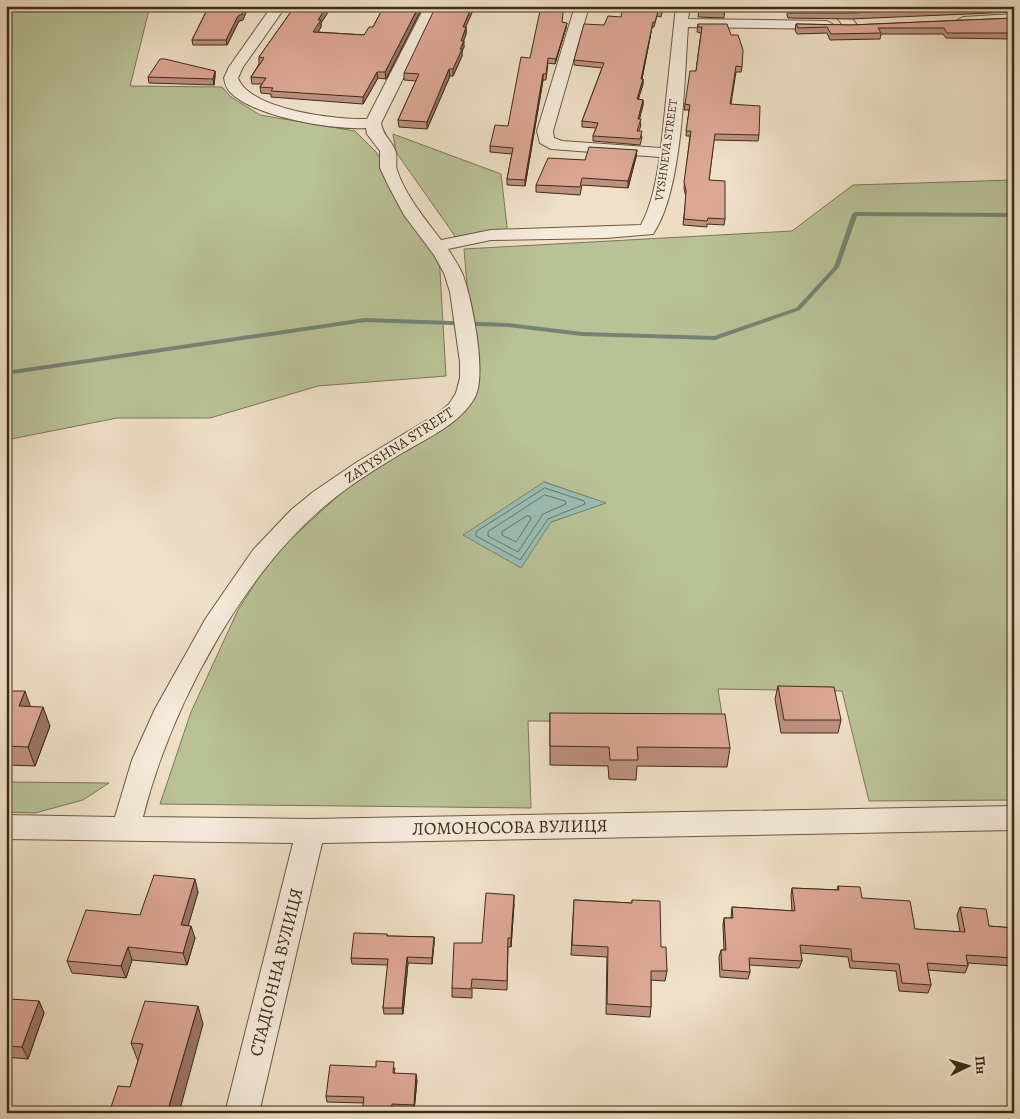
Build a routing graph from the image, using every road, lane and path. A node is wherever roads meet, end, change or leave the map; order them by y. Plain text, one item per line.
1 (279, 6) edge
2 (432, 6) edge
3 (582, 6) edge
4 (835, 6) edge
5 (968, 6) edge
6 (682, 14) edge
7 (1014, 18) edge
8 (976, 20) junction
9 (950, 22) edge
10 (850, 25) junction
11 (867, 25) edge
12 (373, 123) junction
13 (668, 153) junction
14 (436, 246) junction
15 (1014, 818) edge
16 (6, 827) edge
17 (126, 827) junction
18 (310, 830) junction
19 (242, 1113) edge

1 - 12 street
2 - 12 street
3 - 13 street
4 - 10 street
5 - 8 street
6 - 10 street
6 - 13 street, VYSHNEVA STREET
7 - 8 street
8 - 9 street
10 - 11 street
12 - 14 street, ZATYSHNA STREET
13 - 14 street, VYSHNEVA STREET
14 - 17 street, ZATYSHNA STREET
15 - 18 street, ЛОМОНОСОВА ВУЛИЦЯ
16 - 17 street, ЛОМОНОСОВА ВУЛИЦЯ
17 - 18 street, ЛОМОНОСОВА ВУЛИЦЯ
18 - 19 street, СТАДІОННА ВУЛИЦЯ

